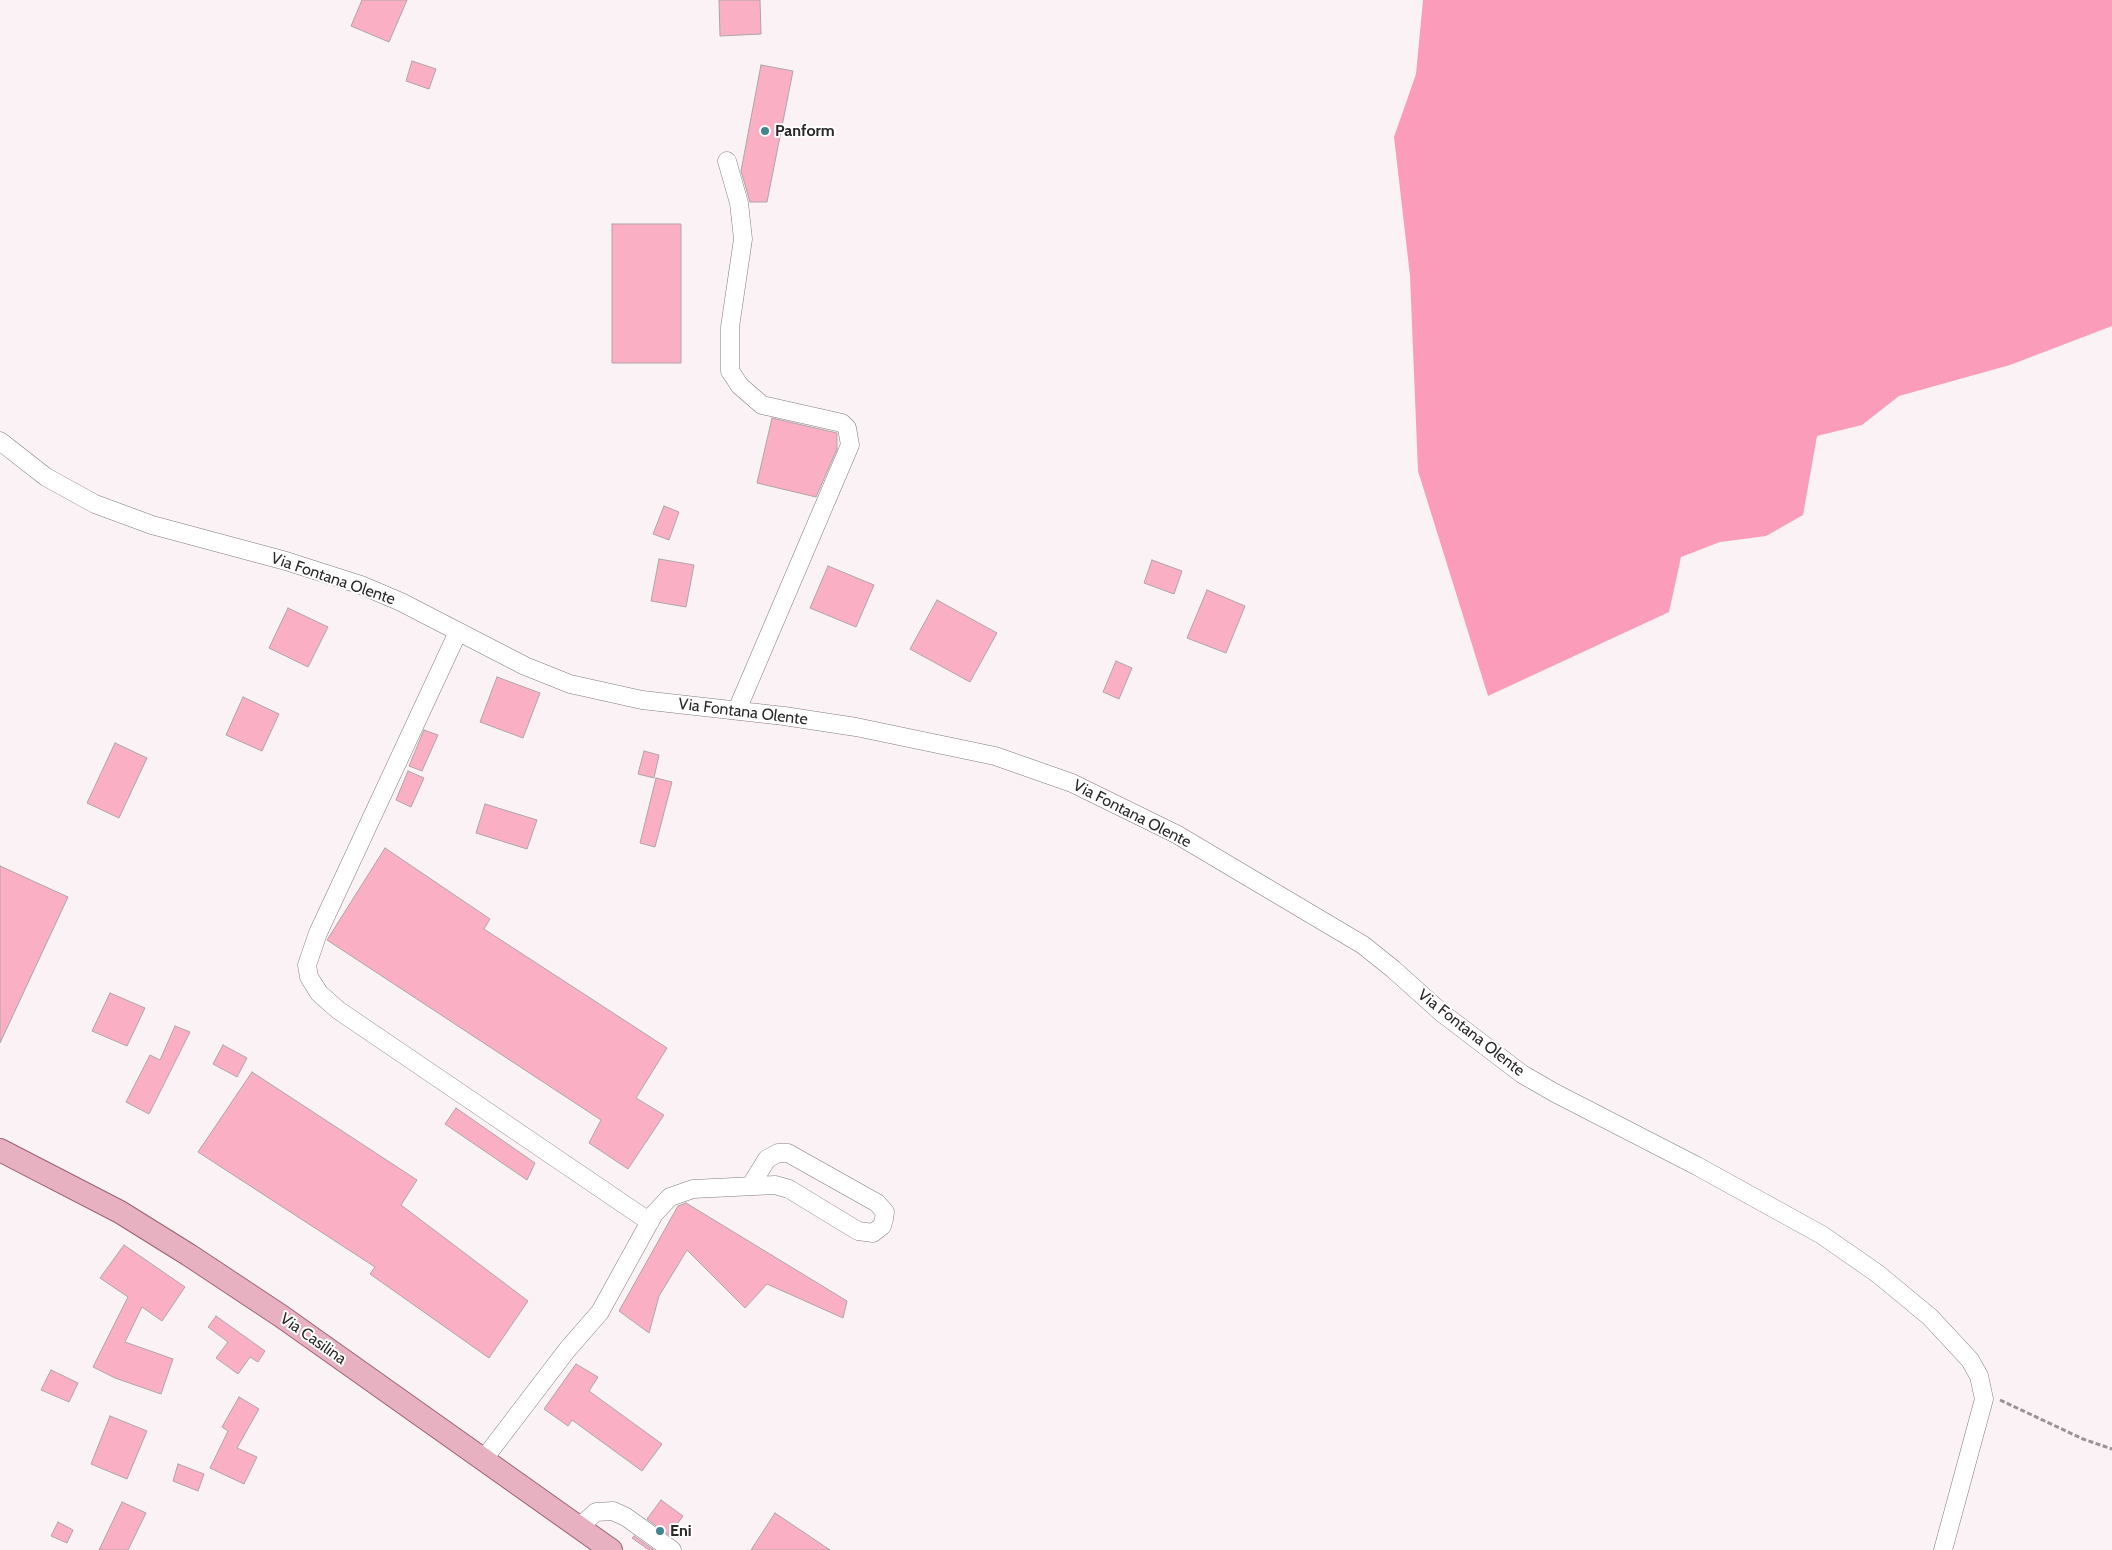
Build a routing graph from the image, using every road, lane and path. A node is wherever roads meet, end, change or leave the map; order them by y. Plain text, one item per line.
1 (727, 161) dead end
2 (0, 441) edge
3 (458, 632) junction
4 (737, 710) junction
5 (0, 1150) edge
6 (751, 1185) junction
7 (650, 1222) junction
8 (1983, 1393) junction
9 (2112, 1449) edge
10 (483, 1460) junction
11 (579, 1527) junction
12 (611, 1550) edge
13 (672, 1550) edge
14 (1943, 1550) edge

1 - 4 street
2 - 3 street, Via Fontana Olente
3 - 4 street, Via Fontana Olente
3 - 7 street
4 - 8 street, Via Fontana Olente
5 - 10 main road, Via Casilina
6 - 6 street
6 - 7 street
7 - 10 street
8 - 9 path
8 - 14 street, Via Fontana Olente
10 - 11 main road, Via Casilina
11 - 12 main road, Via Casilina
11 - 13 street

